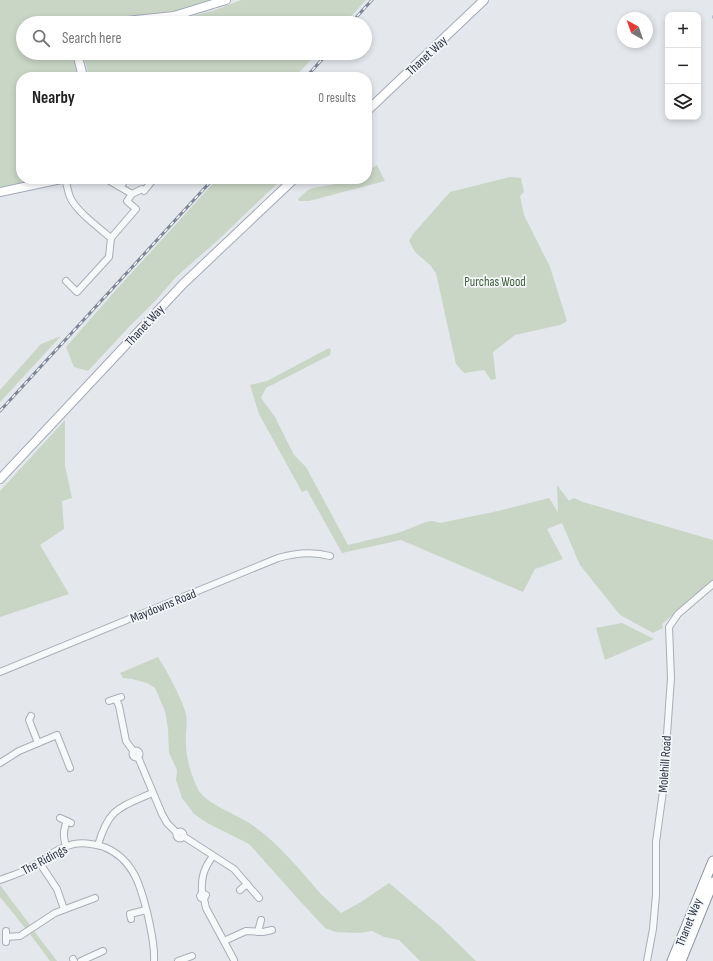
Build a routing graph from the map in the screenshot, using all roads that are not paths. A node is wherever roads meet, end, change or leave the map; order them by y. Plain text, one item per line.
1 (226, 0) edge
2 (484, 0) edge
3 (174, 16) edge
4 (79, 60) edge
5 (82, 72) edge
6 (372, 106) edge
7 (38, 184) edge
8 (66, 184) edge
9 (115, 184) edge
10 (122, 184) edge
11 (150, 184) edge
12 (289, 184) edge
13 (121, 187) junction
14 (0, 192) edge
15 (132, 194) junction
16 (110, 238) junction
17 (66, 281) dead end
18 (0, 479) edge
19 (330, 556) dead end
20 (713, 584) edge
21 (0, 672) edge
22 (115, 699) dead end
23 (31, 716) dead end
24 (38, 743) junction
25 (0, 763) edge
26 (70, 768) dead end
27 (152, 793) junction
28 (120, 800) dead end
29 (123, 806) junction
30 (60, 818) dead end
31 (98, 845) junction
32 (66, 846) junction
33 (213, 856) junction
34 (713, 861) edge
35 (39, 862) junction
36 (0, 880) edge
37 (713, 882) edge
38 (247, 884) junction
39 (240, 890) dead end
40 (95, 898) dead end
41 (259, 898) dead end
42 (64, 909) junction
43 (146, 910) junction
44 (131, 919) dead end
45 (261, 920) dead end
46 (272, 930) dead end
47 (258, 932) junction
48 (6, 937) dead end
49 (224, 941) junction
50 (103, 951) dead end
51 (182, 952) dead end
52 (192, 956) dead end
53 (97, 958) edge
54 (181, 960) edge
55 (234, 960) dead end
56 (81, 961) edge
57 (154, 961) edge
58 (647, 961) edge
59 (672, 961) edge
60 (681, 961) edge

1 - 3 main road
2 - 6 main road, Thanet Way
4 - 5 main road
7 - 14 main road
8 - 16 street
9 - 13 street
10 - 13 street
11 - 15 street
12 - 18 main road, Thanet Way
13 - 15 street
15 - 16 street
16 - 17 street
19 - 21 street, Maydowns Road
20 - 58 street, Molehill Road
22 - 27 street
23 - 24 street
24 - 25 street
24 - 26 street
27 - 29 street
27 - 33 street
28 - 29 street
29 - 31 street
30 - 32 street
31 - 32 street, The Ridings
31 - 43 street, The Ridings
32 - 35 street, The Ridings
33 - 38 street
33 - 49 street
34 - 59 highway, Thanet Way
35 - 36 street, The Ridings
35 - 42 street
37 - 60 highway, Thanet Way
38 - 39 street
38 - 41 street
40 - 42 street
42 - 48 street
43 - 44 street
43 - 57 street, The Ridings
45 - 47 street
46 - 47 street
47 - 49 street
49 - 55 street
50 - 53 street
51 - 54 street
52 - 54 street
53 - 56 street

